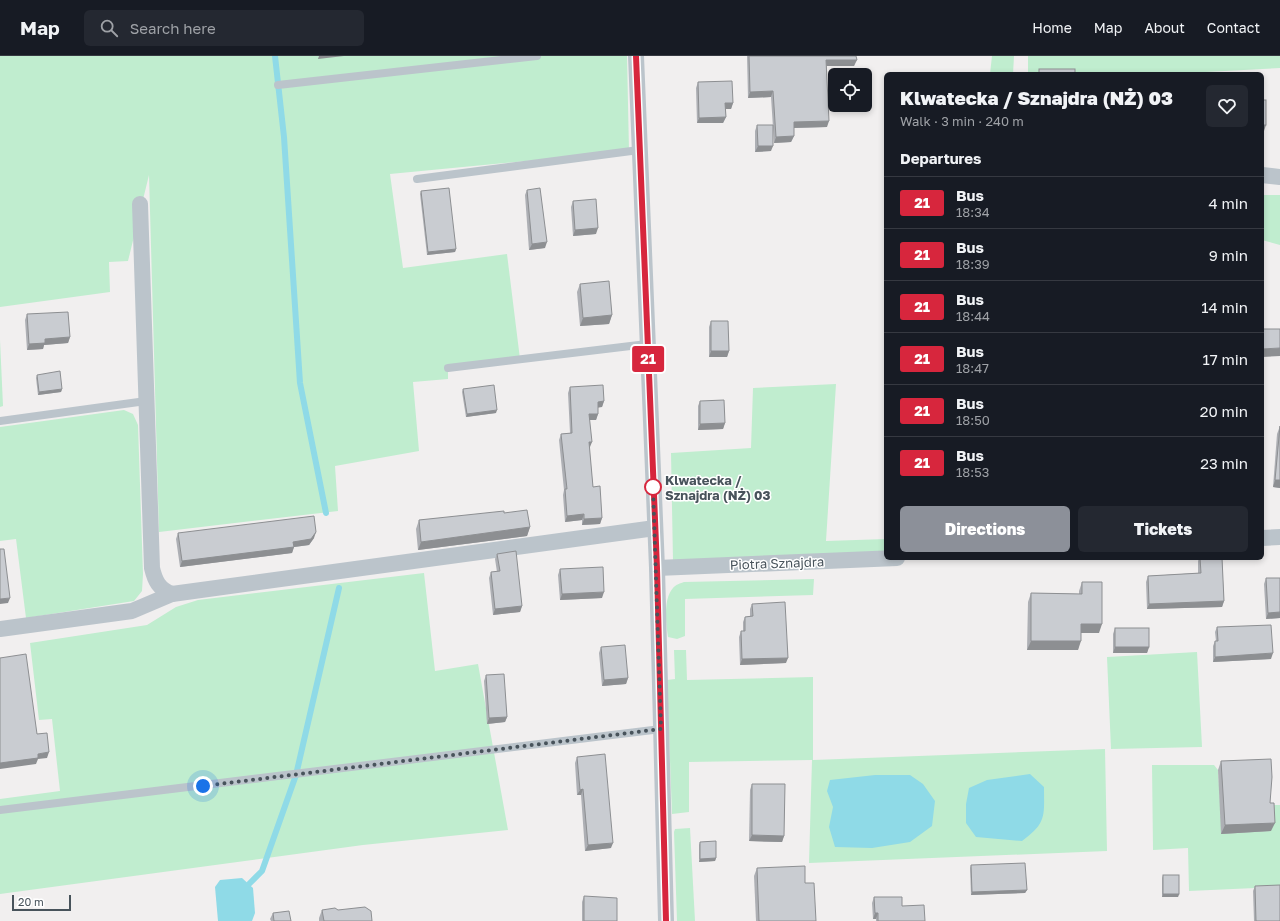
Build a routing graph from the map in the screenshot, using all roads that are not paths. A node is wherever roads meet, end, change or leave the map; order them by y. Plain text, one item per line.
1 (537, 56) edge
2 (636, 56) edge
3 (278, 85) dead end
4 (639, 150) junction
5 (1264, 175) edge
6 (1280, 177) edge
7 (416, 179) dead end
8 (140, 204) dead end
9 (647, 344) junction
10 (448, 368) dead end
11 (146, 401) junction
12 (0, 421) edge
13 (655, 528) junction
14 (1264, 538) edge
15 (1280, 538) edge
16 (884, 559) edge
17 (657, 568) junction
18 (172, 594) junction
19 (0, 629) edge
20 (661, 729) junction
21 (0, 810) edge
22 (666, 921) edge

1 - 3 lane
2 - 4 street
4 - 7 lane
4 - 9 street
5 - 6 street
8 - 11 street
9 - 10 lane
9 - 13 street
11 - 12 lane
11 - 18 street
13 - 17 street
13 - 18 street
14 - 15 street
16 - 17 street, Piotra Sznajdra
17 - 20 street
18 - 19 street
20 - 21 lane
20 - 22 street

